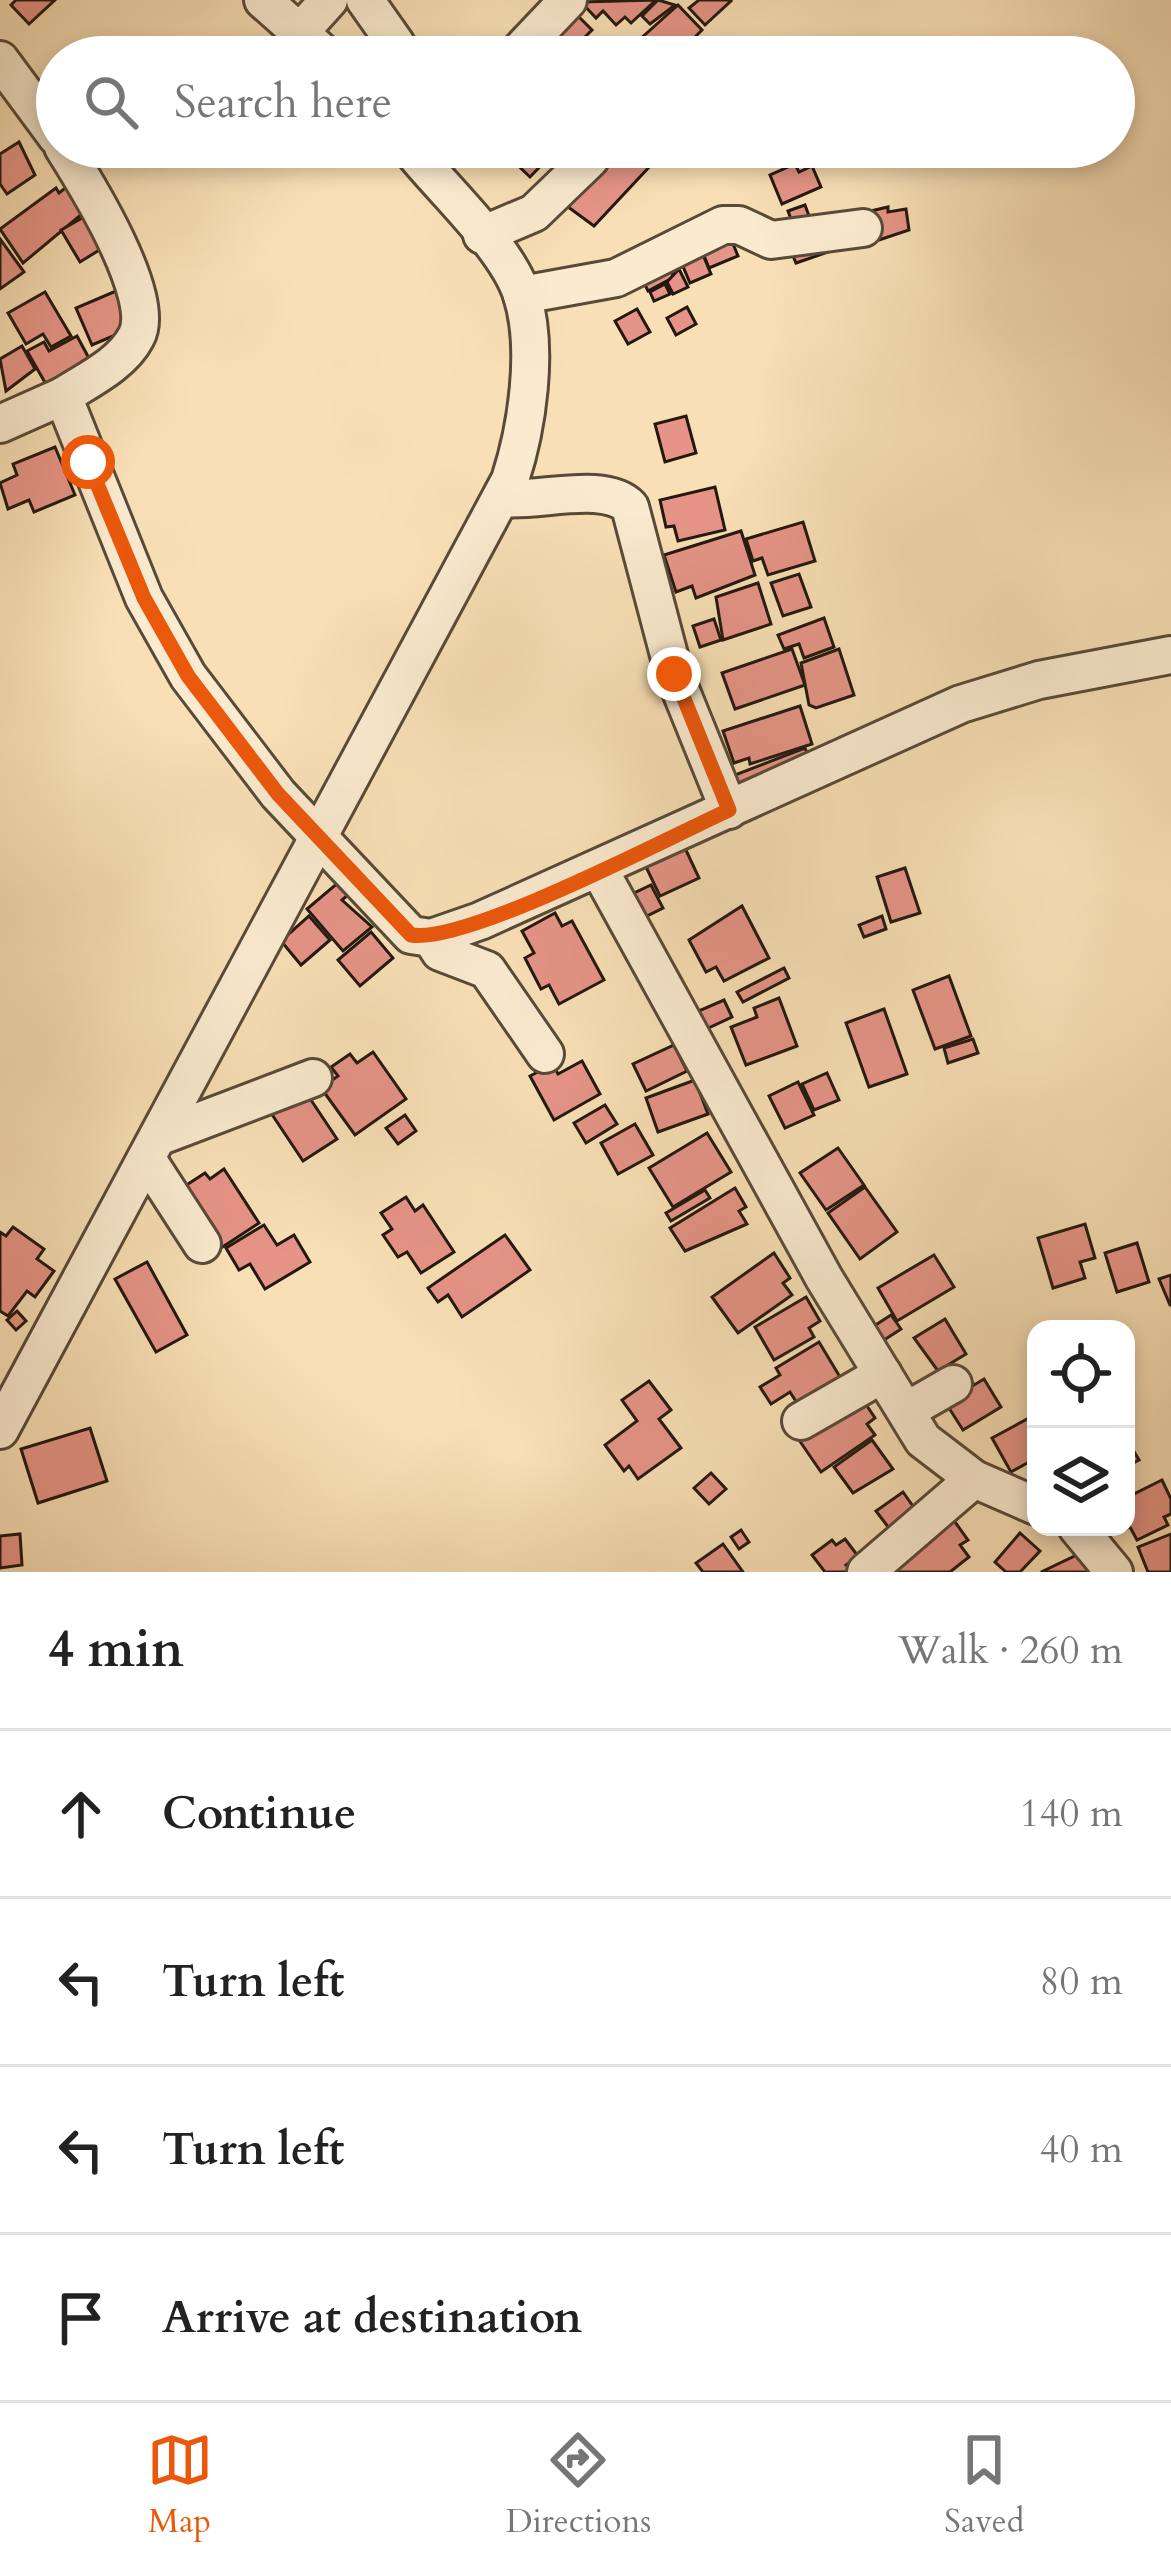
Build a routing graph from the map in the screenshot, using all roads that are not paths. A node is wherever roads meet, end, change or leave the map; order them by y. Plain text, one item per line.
1 (263, 0) edge
2 (329, 0) edge
3 (364, 0) edge
4 (568, 0) edge
5 (303, 36) edge
6 (316, 36) edge
7 (390, 36) edge
8 (534, 36) edge
9 (0, 60) edge
10 (36, 109) edge
11 (75, 168) edge
12 (432, 168) edge
13 (581, 168) edge
14 (862, 228) dead end
15 (482, 235) junction
16 (523, 296) junction
17 (63, 396) junction
18 (0, 424) edge
19 (503, 498) junction
20 (1171, 655) edge
21 (729, 810) junction
22 (323, 838) junction
23 (600, 871) junction
24 (430, 938) junction
25 (545, 1054) dead end
26 (313, 1078) dead end
27 (153, 1148) junction
28 (202, 1244) dead end
29 (883, 1374) junction
30 (953, 1384) dead end
31 (906, 1411) junction
32 (801, 1421) dead end
33 (0, 1430) edge
34 (974, 1479) junction
35 (1027, 1502) edge
36 (1084, 1536) edge
37 (866, 1572) edge
38 (1114, 1572) edge

1 - 5 street
2 - 6 street
3 - 7 street
4 - 8 street
9 - 10 street
11 - 17 street
12 - 15 street
13 - 15 street
14 - 16 street
15 - 16 street
16 - 19 street
17 - 18 street
17 - 22 street
19 - 21 street
19 - 22 street
20 - 21 street
21 - 23 street
22 - 24 street
22 - 27 street
23 - 24 street
23 - 29 street
24 - 25 street
26 - 27 street
27 - 28 street
27 - 33 street
29 - 31 street
29 - 32 street
30 - 31 street
31 - 34 street
34 - 35 street
34 - 37 street
36 - 38 street

